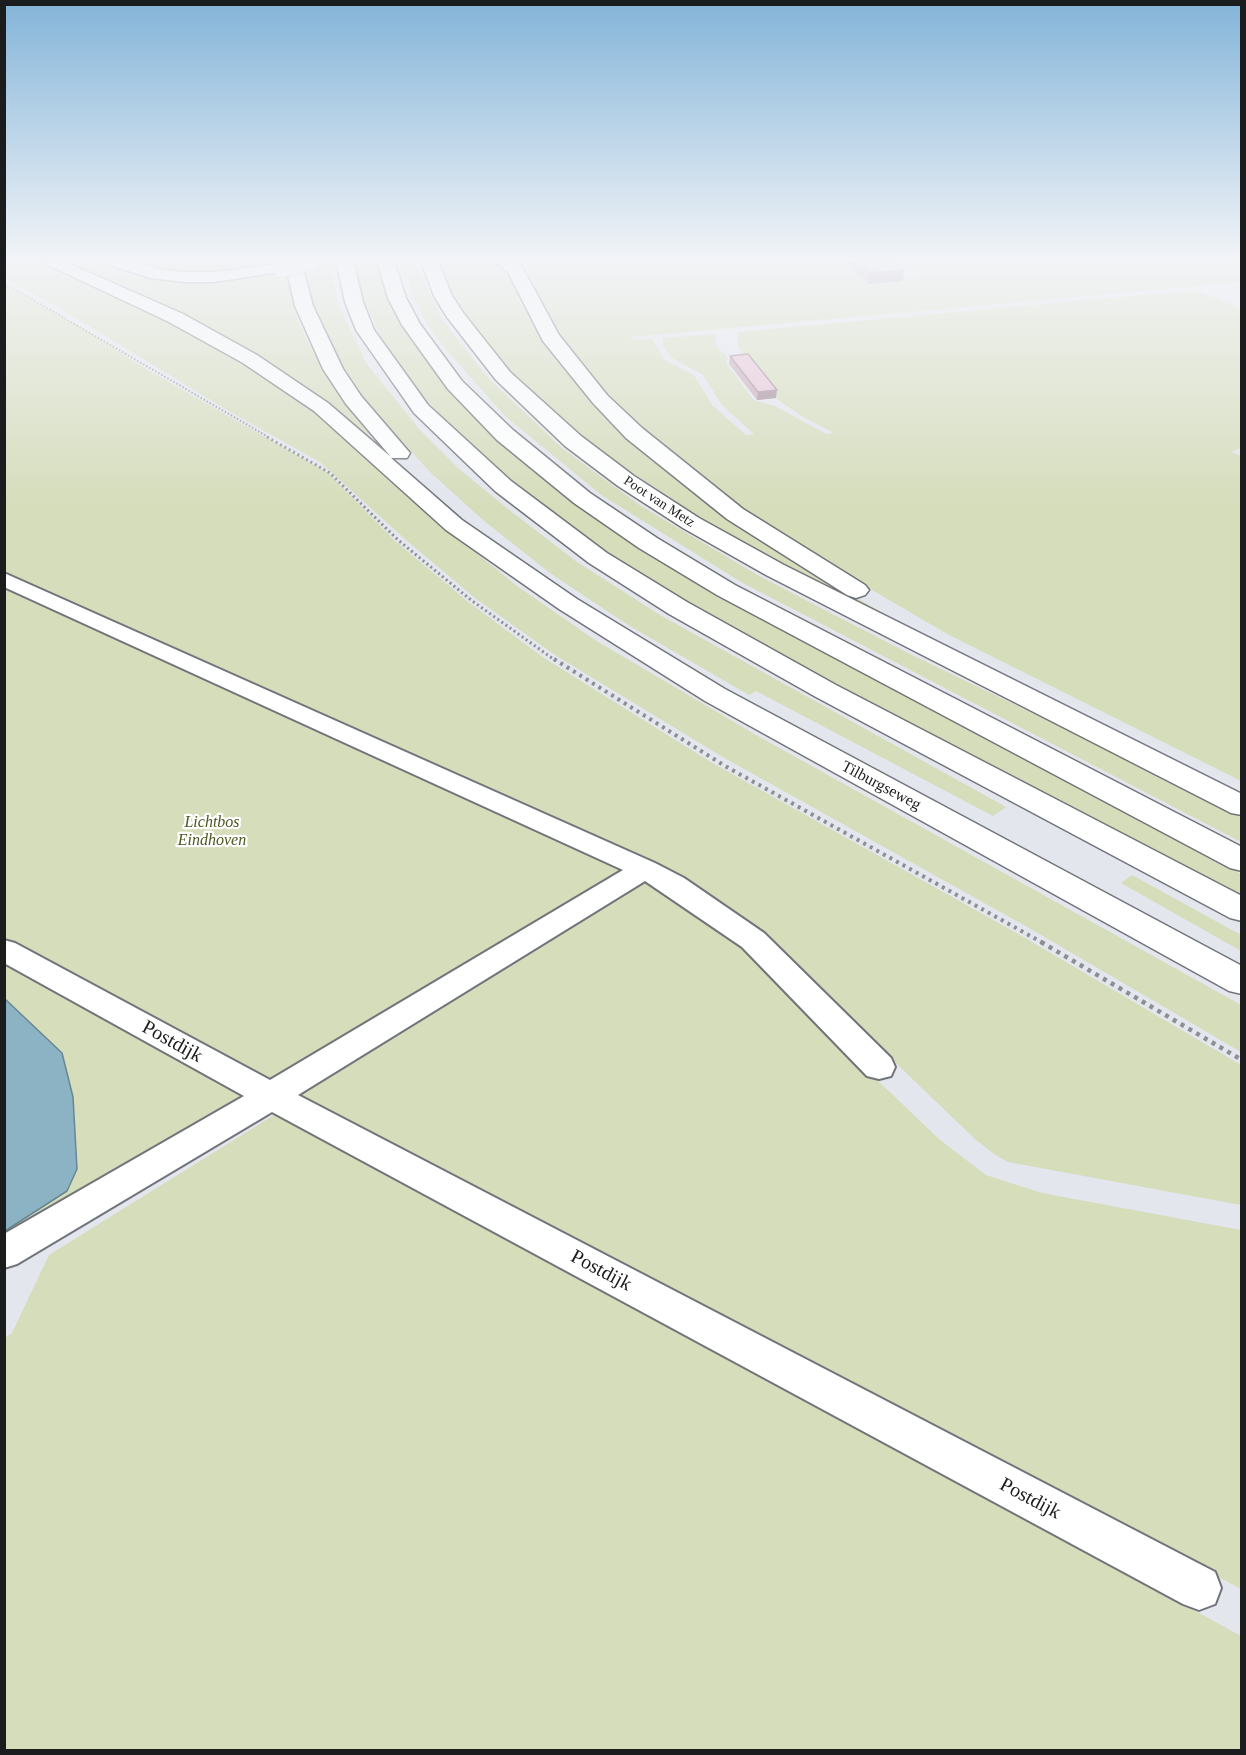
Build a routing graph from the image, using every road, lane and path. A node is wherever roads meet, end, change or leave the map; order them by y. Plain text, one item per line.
1 (107, 343) edge
2 (221, 343) edge
3 (319, 343) edge
4 (373, 343) edge
5 (424, 343) edge
6 (474, 343) edge
7 (555, 343) edge
8 (530, 576) junction
9 (4, 579) edge
10 (957, 663) junction
11 (1242, 806) edge
12 (1242, 861) edge
13 (645, 869) junction
14 (1242, 910) edge
15 (4, 950) edge
16 (1242, 982) edge
17 (1242, 1060) edge
18 (879, 1067) dead end
19 (271, 1096) junction
20 (4, 1253) edge
21 (1199, 1588) dead end

1 - 17 path
2 - 8 highway
3 - 8 highway
4 - 14 highway
5 - 12 highway
6 - 10 highway, Poot van Metz
7 - 10 highway
8 - 16 highway, Tilburgseweg
9 - 13 street
10 - 11 highway
13 - 18 street
13 - 19 street
15 - 19 street, Postdijk
19 - 20 street
19 - 21 street, Postdijk

